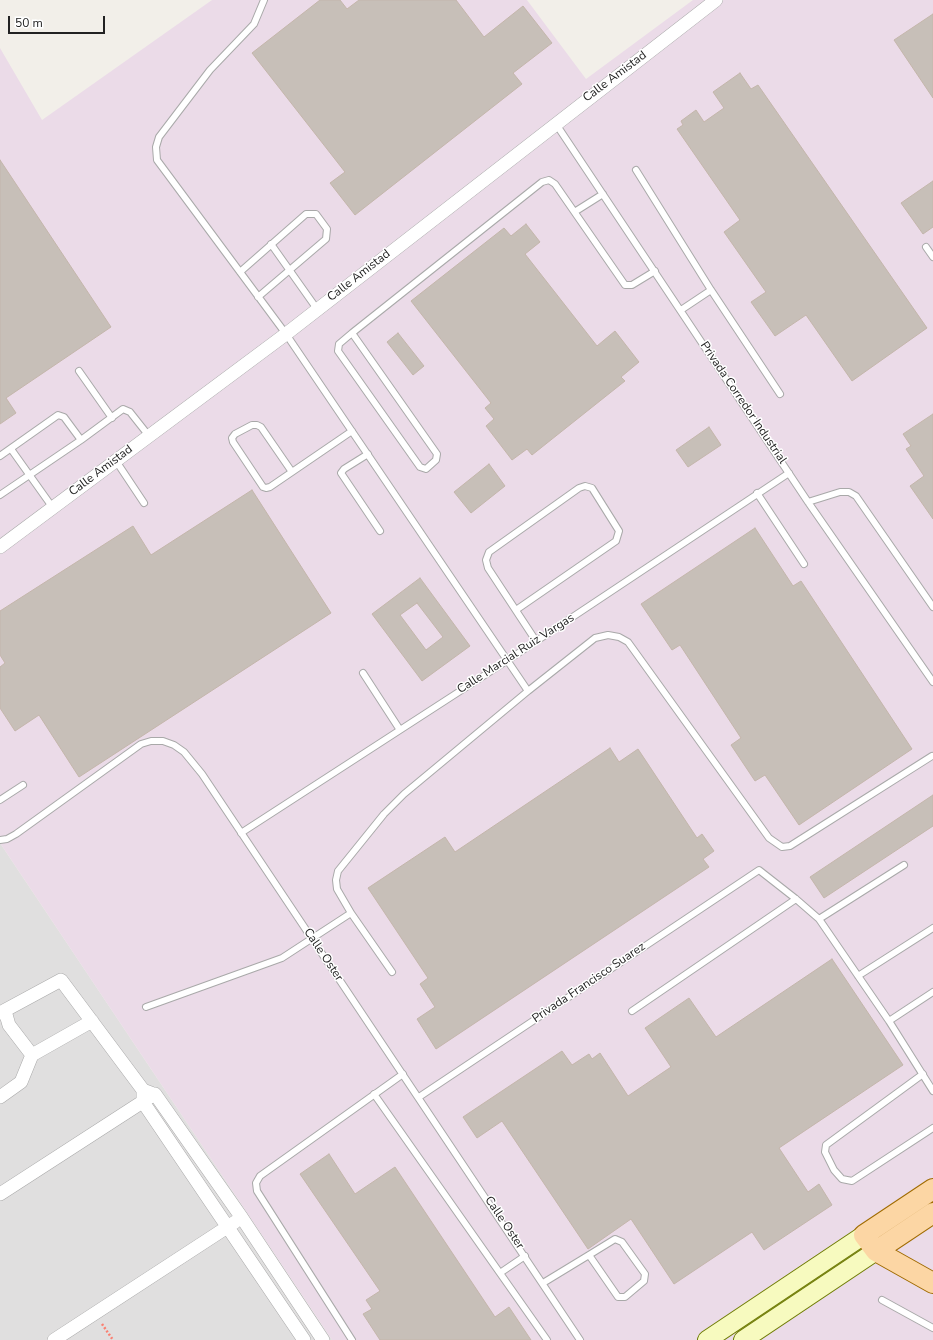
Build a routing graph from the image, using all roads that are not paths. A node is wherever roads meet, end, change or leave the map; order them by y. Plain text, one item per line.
1 (264, 0) edge
2 (716, 0) edge
3 (555, 123) junction
4 (636, 170) dead end
5 (603, 194) junction
6 (576, 211) junction
7 (271, 244) junction
8 (926, 247) dead end
9 (933, 257) edge
10 (289, 270) junction
11 (655, 271) junction
12 (240, 272) junction
13 (711, 290) junction
14 (258, 297) junction
15 (317, 309) junction
16 (681, 310) junction
17 (352, 332) junction
18 (286, 334) junction
19 (79, 371) dead end
20 (780, 394) dead end
21 (112, 418) junction
22 (352, 430) junction
23 (149, 436) junction
24 (81, 440) junction
25 (11, 449) junction
26 (368, 454) junction
27 (0, 456) edge
28 (116, 461) junction
29 (292, 472) junction
30 (789, 473) junction
31 (29, 475) junction
32 (757, 494) junction
33 (0, 495) edge
34 (808, 502) junction
35 (144, 503) dead end
36 (53, 508) junction
37 (380, 531) dead end
38 (0, 547) edge
39 (804, 564) dead end
40 (933, 607) edge
41 (516, 610) junction
42 (536, 641) junction
43 (508, 660) junction
44 (363, 673) dead end
45 (933, 682) edge
46 (528, 691) junction
47 (400, 730) junction
48 (933, 756) edge
49 (23, 785) dead end
50 (0, 800) edge
51 (241, 833) junction
52 (0, 840) edge
53 (904, 865) dead end
54 (796, 899) junction
55 (351, 913) junction
56 (819, 919) junction
57 (933, 928) edge
58 (312, 939) junction
59 (392, 972) dead end
60 (858, 976) junction
61 (933, 992) edge
62 (146, 1007) dead end
63 (632, 1011) dead end
64 (3, 1012) edge
65 (92, 1021) junction
66 (889, 1021) junction
67 (32, 1055) junction
68 (403, 1074) junction
69 (923, 1074) junction
70 (933, 1091) edge
71 (374, 1094) junction
72 (147, 1095) junction
73 (0, 1097) edge
74 (419, 1097) junction
75 (933, 1128) edge
76 (933, 1188) edge
77 (0, 1194) edge
78 (933, 1213) edge
79 (242, 1218) junction
80 (228, 1226) junction
81 (864, 1235) junction
82 (876, 1252) junction
83 (589, 1255) junction
84 (525, 1256) junction
85 (500, 1273) junction
86 (543, 1283) junction
87 (933, 1283) edge
88 (882, 1300) dead end
89 (933, 1328) edge
90 (54, 1340) edge
91 (304, 1340) edge
92 (324, 1340) edge
93 (352, 1340) edge
94 (548, 1340) edge
95 (580, 1340) edge
96 (707, 1340) edge
97 (743, 1340) edge

1 - 12 lane
2 - 3 street, Calle Amistad
3 - 5 lane, Privada Corredor Industrial
3 - 15 street, Calle Amistad
4 - 13 lane
5 - 6 lane
5 - 11 lane, Privada Corredor Industrial
6 - 11 lane
6 - 17 lane
7 - 10 lane
7 - 10 lane
7 - 12 lane
8 - 9 lane
10 - 14 lane
10 - 15 lane
11 - 16 lane, Privada Corredor Industrial
12 - 14 lane
13 - 16 lane
13 - 20 lane
14 - 18 lane
15 - 18 street, Calle Amistad
16 - 30 lane, Privada Corredor Industrial
17 - 17 lane
18 - 22 lane
18 - 23 street, Calle Amistad
19 - 21 lane
21 - 23 lane
21 - 24 lane
22 - 26 lane
22 - 29 lane
23 - 28 street, Calle Amistad
24 - 25 lane
24 - 31 lane
25 - 27 lane
25 - 31 lane
26 - 37 lane
26 - 43 lane
28 - 35 lane
28 - 36 street, Calle Amistad
29 - 29 lane
30 - 32 lane, Calle Marcial Ruiz Vargas
30 - 34 lane, Privada Corredor Industrial
31 - 33 lane
31 - 36 lane
32 - 39 lane
32 - 42 lane, Calle Marcial Ruiz Vargas
34 - 40 lane
34 - 45 lane, Privada Corredor Industrial
36 - 38 street, Calle Amistad
41 - 41 lane
41 - 42 lane
42 - 43 lane, Calle Marcial Ruiz Vargas
43 - 46 lane
43 - 47 lane, Calle Marcial Ruiz Vargas
44 - 47 lane
46 - 48 lane
46 - 55 lane
47 - 51 lane, Calle Marcial Ruiz Vargas
49 - 50 lane
51 - 52 lane, Calle Oster
51 - 58 lane, Calle Oster
53 - 56 lane
54 - 56 lane
54 - 63 lane
54 - 74 lane, Privada Francisco Suarez
55 - 58 lane
55 - 59 lane
56 - 60 lane
57 - 60 lane
58 - 62 lane
58 - 68 lane, Calle Oster
60 - 66 lane
61 - 66 lane
64 - 65 street
64 - 67 street
65 - 67 street
65 - 72 street
66 - 69 lane
67 - 73 street
68 - 71 lane
68 - 74 lane, Calle Oster
69 - 70 lane
69 - 75 lane
71 - 85 lane
71 - 93 lane
72 - 77 street
72 - 79 street
72 - 80 street
74 - 84 lane, Calle Oster
76 - 81 main road
78 - 82 main road
79 - 80 street
79 - 92 street
80 - 90 street
80 - 91 street
81 - 82 main road
81 - 96 main road
82 - 87 main road
82 - 97 main road
83 - 83 lane
83 - 86 lane
84 - 85 lane
84 - 86 lane, Calle Oster
85 - 94 lane
86 - 95 lane, Calle Oster
88 - 89 lane

